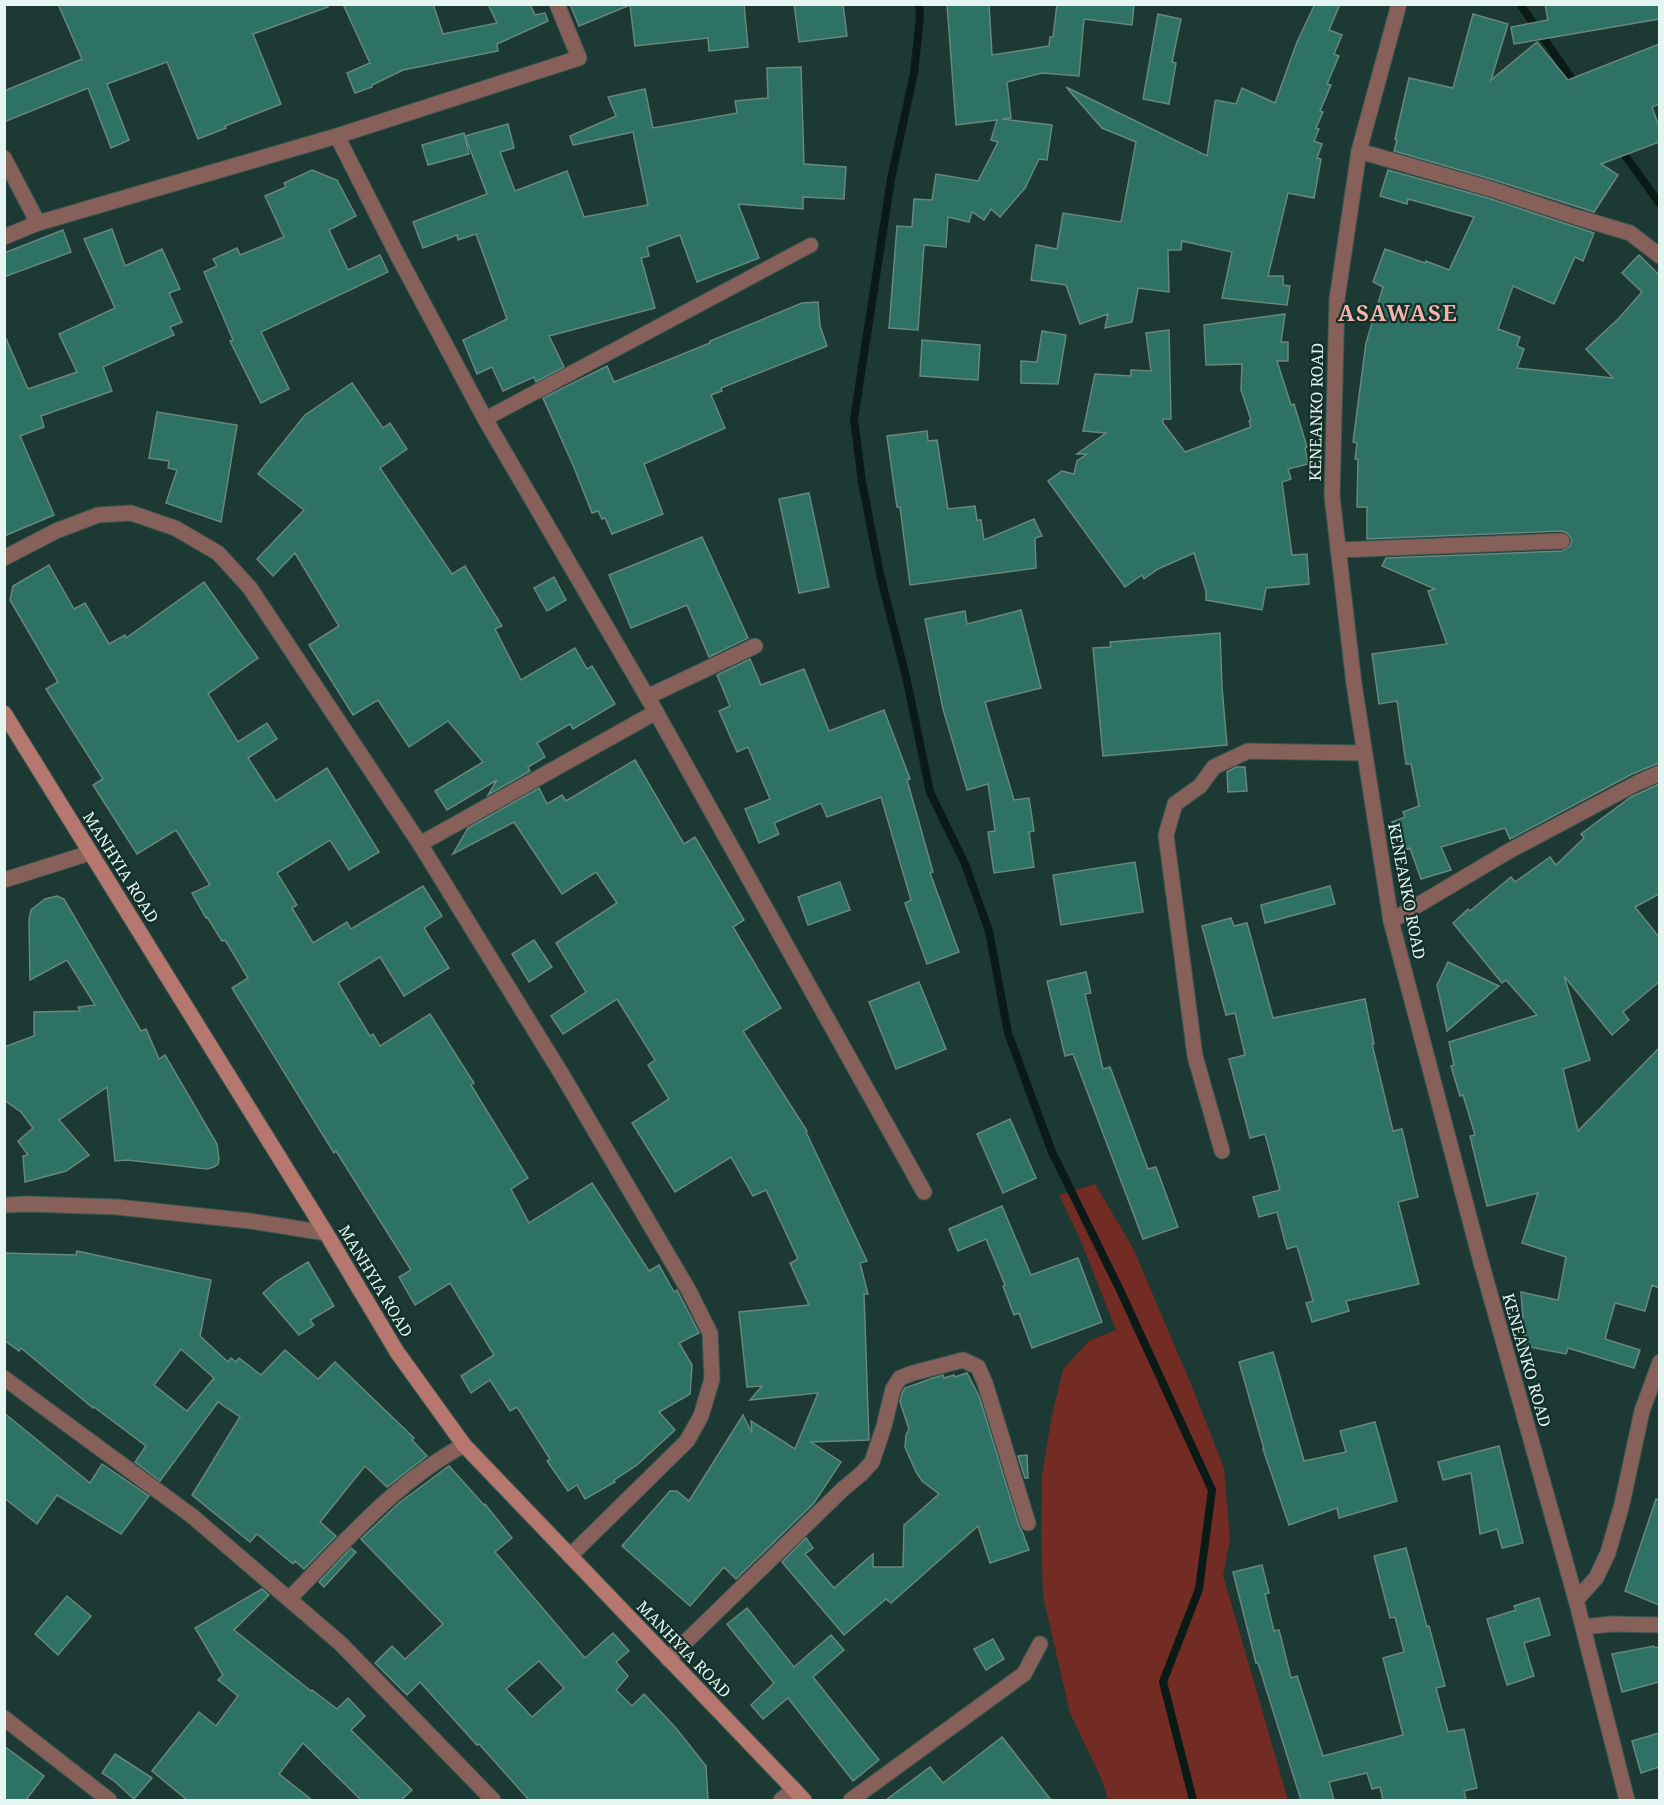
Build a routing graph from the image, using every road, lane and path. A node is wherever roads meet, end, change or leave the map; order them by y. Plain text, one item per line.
1 (557, 4) edge
2 (1399, 4) edge
3 (337, 136) junction
4 (1359, 151) junction
5 (4, 158) edge
6 (38, 223) junction
7 (4, 237) edge
8 (812, 245) dead end
9 (1659, 256) edge
10 (485, 419) junction
11 (1562, 541) dead end
12 (1338, 550) junction
13 (4, 558) edge
14 (755, 646) dead end
15 (647, 697) junction
16 (656, 712) junction
17 (4, 713) edge
18 (1364, 753) junction
19 (1659, 773) edge
20 (420, 844) junction
21 (90, 853) junction
22 (4, 880) edge
23 (1391, 921) junction
24 (1222, 1151) dead end
25 (924, 1192) dead end
26 (4, 1205) edge
27 (326, 1233) junction
28 (1659, 1362) edge
29 (4, 1378) edge
30 (464, 1445) junction
31 (1028, 1523) dead end
32 (570, 1556) junction
33 (289, 1599) junction
34 (1576, 1600) junction
35 (1659, 1624) edge
36 (1583, 1627) junction
37 (1040, 1644) dead end
38 (668, 1659) junction
39 (4, 1718) edge
40 (799, 1795) edge
41 (108, 1800) edge
42 (493, 1800) edge
43 (781, 1800) edge
44 (851, 1800) edge
45 (1627, 1800) edge

1 - 3 street
2 - 4 street, KENEANKO ROAD
3 - 6 street
3 - 10 street
4 - 9 street
4 - 12 street, KENEANKO ROAD
5 - 6 street
6 - 7 street
8 - 10 lane
10 - 15 street
11 - 12 street
12 - 18 street, KENEANKO ROAD
13 - 20 street
14 - 15 street
15 - 16 street
16 - 20 street
16 - 25 street
17 - 21 main road, MANHYIA ROAD
18 - 23 street, KENEANKO ROAD
18 - 24 street
19 - 23 street
20 - 32 street
21 - 22 street
21 - 27 main road, MANHYIA ROAD
23 - 34 street, KENEANKO ROAD
26 - 27 street
27 - 30 main road, MANHYIA ROAD
28 - 34 street
29 - 33 street
30 - 32 main road, MANHYIA ROAD
30 - 33 street
31 - 38 street
32 - 38 main road, MANHYIA ROAD
33 - 42 street
34 - 36 street, KENEANKO ROAD
35 - 36 street
36 - 45 street, KENEANKO ROAD
37 - 44 street
38 - 40 main road, MANHYIA ROAD
39 - 41 street
40 - 43 street

